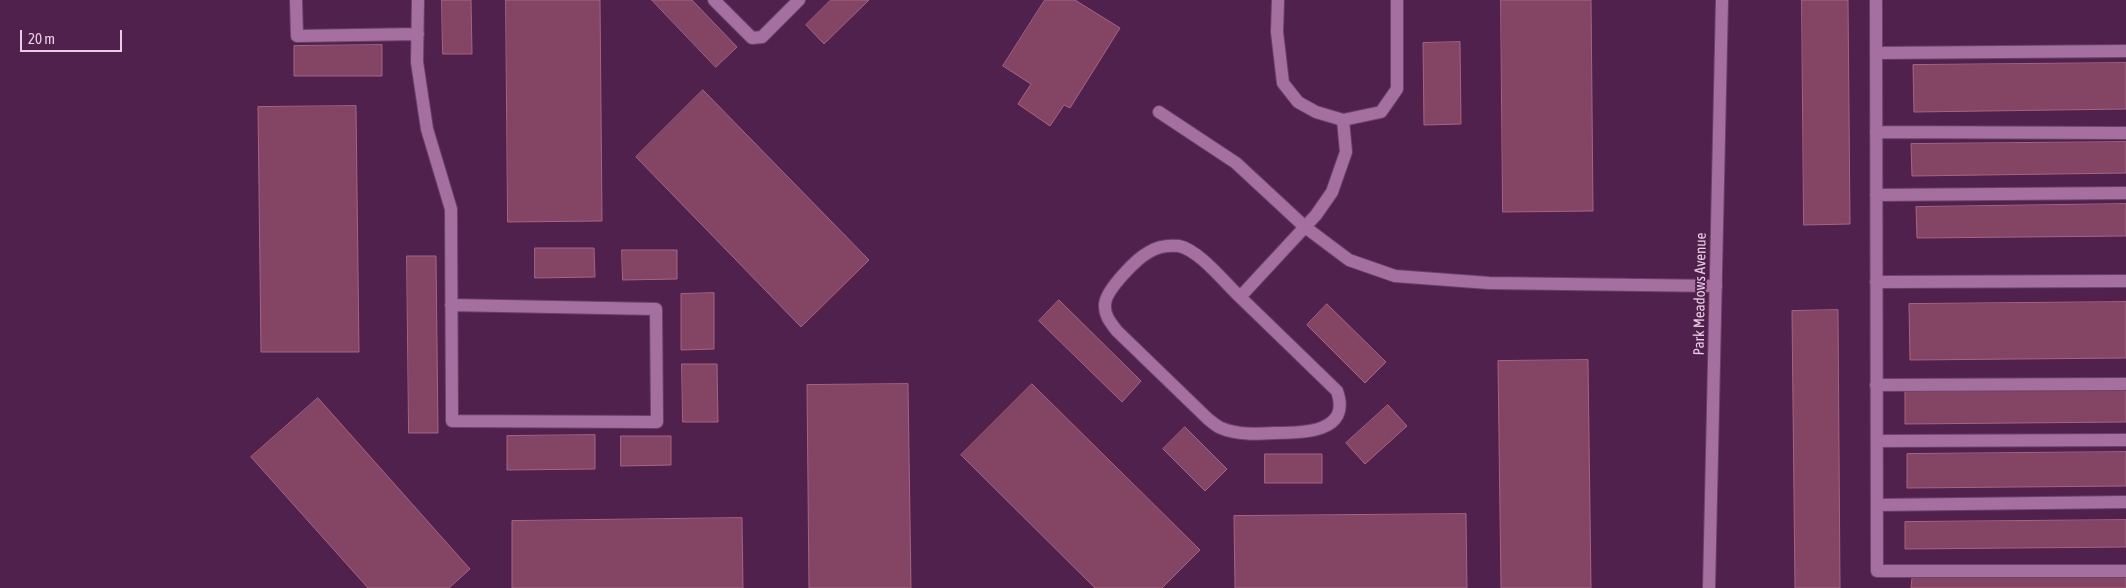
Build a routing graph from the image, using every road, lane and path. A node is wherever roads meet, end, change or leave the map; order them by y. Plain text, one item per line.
1 (296, 0) edge
2 (418, 0) edge
3 (714, 0) edge
4 (799, 0) edge
5 (1278, 0) edge
6 (1397, 0) edge
7 (1722, 0) edge
8 (1876, 0) edge
9 (418, 34) junction
10 (2126, 51) edge
11 (1876, 53) junction
12 (1159, 112) dead end
13 (1343, 120) junction
14 (1876, 132) junction
15 (2126, 133) edge
16 (2126, 193) edge
17 (1876, 195) junction
18 (1306, 228) junction
19 (2126, 281) edge
20 (1876, 282) junction
21 (1716, 286) junction
22 (1240, 297) junction
23 (451, 305) junction
24 (2126, 384) edge
25 (1876, 385) junction
26 (2126, 440) edge
27 (1877, 441) junction
28 (2126, 502) edge
29 (1877, 505) junction
30 (2126, 571) edge
31 (1709, 588) edge

1 - 9 street
2 - 9 street
3 - 4 street
5 - 13 street
6 - 13 street
7 - 21 street, Park Meadows Avenue
8 - 11 street
9 - 23 street
10 - 11 street
11 - 14 street
12 - 18 street
13 - 18 street
14 - 15 street
14 - 17 street
16 - 17 street
17 - 20 street
18 - 21 street
18 - 22 street
19 - 20 street
20 - 25 street
21 - 31 street, Park Meadows Avenue
22 - 22 street
23 - 23 street
24 - 25 street
25 - 27 street
26 - 27 street
27 - 29 street
28 - 29 street
29 - 30 street

